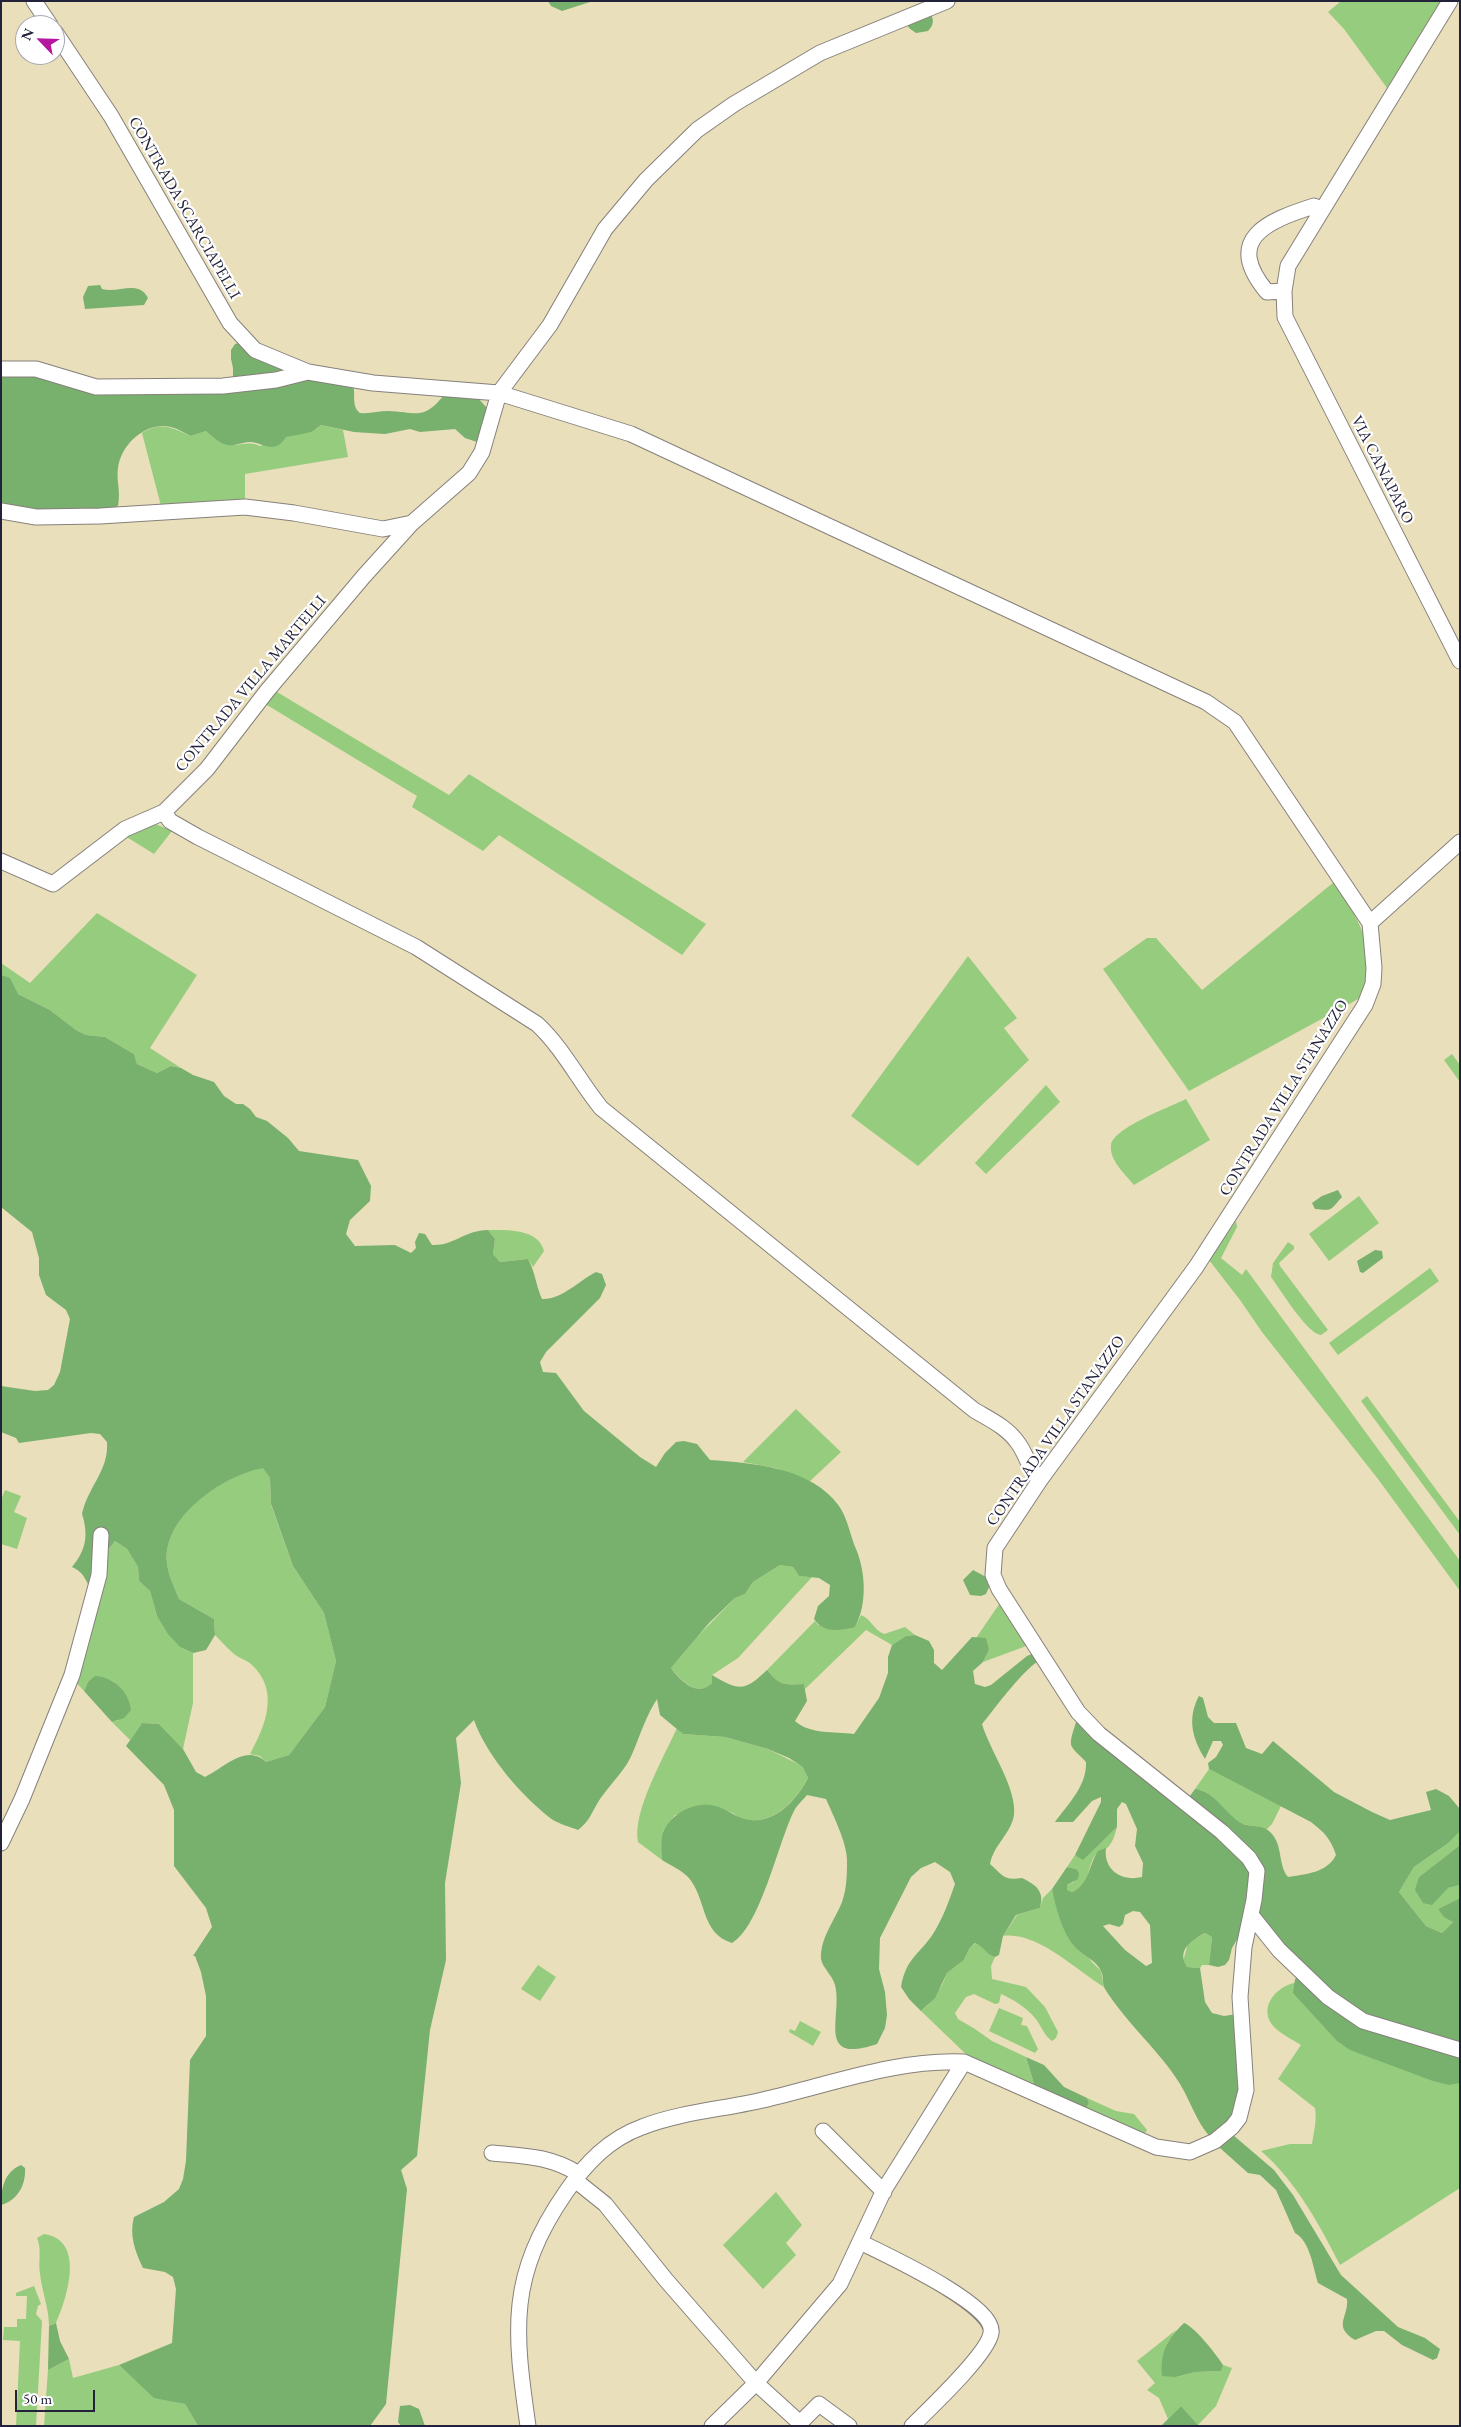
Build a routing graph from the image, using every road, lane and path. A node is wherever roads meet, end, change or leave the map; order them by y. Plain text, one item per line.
1 (34, 1) edge
2 (947, 1) edge
3 (1450, 1) edge
4 (43, 15) edge
5 (65, 47) edge
6 (1322, 210) junction
7 (1284, 291) junction
8 (1, 369) edge
9 (308, 372) junction
10 (499, 393) junction
11 (1, 511) edge
12 (412, 523) junction
13 (1460, 661) edge
14 (164, 812) junction
15 (1460, 842) edge
16 (1, 861) edge
17 (1370, 923) junction
18 (1040, 1480) junction
19 (101, 1535) dead end
20 (1, 1843) edge
21 (1251, 1915) junction
22 (1460, 2050) edge
23 (964, 2062) junction
24 (823, 2131) dead end
25 (492, 2153) dead end
26 (577, 2177) junction
27 (884, 2192) junction
28 (860, 2242) junction
29 (756, 2383) junction
30 (528, 2426) edge
31 (712, 2426) edge
32 (849, 2426) edge
33 (912, 2426) edge

1 - 4 street
2 - 10 street
3 - 6 street, VIA CANAPARO
5 - 9 street, CONTRADA SCARCIAPELLI
6 - 7 street, VIA CANAPARO
6 - 7 street
7 - 13 street, VIA CANAPARO
8 - 9 street
9 - 10 street
10 - 12 street, CONTRADA VILLA MARTELLI
10 - 17 street
11 - 12 street, CONTRADA VILLA MARTELLI
12 - 14 street, CONTRADA VILLA MARTELLI
14 - 16 street, CONTRADA VILLA MARTELLI
14 - 18 street
15 - 17 street
17 - 18 street, CONTRADA VILLA STANAZZO
18 - 21 street, CONTRADA VILLA STANAZZO
19 - 20 street
21 - 22 street
21 - 23 street, CONTRADA VILLA STANAZZO
23 - 26 street
23 - 27 street
24 - 27 street
25 - 26 street
26 - 29 street
26 - 30 street
27 - 28 street
28 - 29 street
28 - 33 street
29 - 31 street
29 - 32 street

